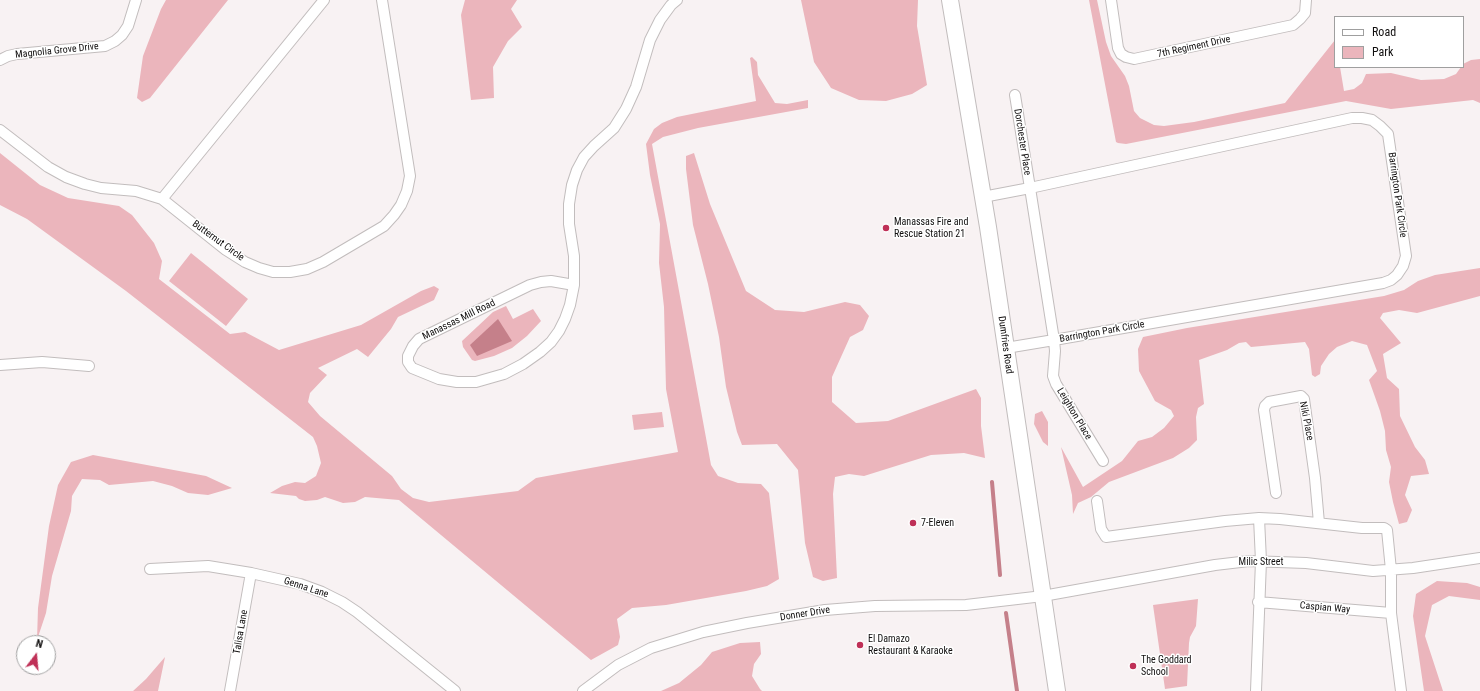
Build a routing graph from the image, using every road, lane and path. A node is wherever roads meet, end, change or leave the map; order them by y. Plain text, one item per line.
1 (136, 0) edge
2 (324, 0) edge
3 (382, 0) edge
4 (677, 0) edge
5 (950, 0) edge
6 (1111, 0) edge
7 (1306, 0) edge
8 (0, 60) edge
9 (1015, 95) dead end
10 (0, 130) edge
11 (1030, 188) junction
12 (983, 197) junction
13 (162, 199) junction
14 (574, 285) junction
15 (1054, 340) junction
16 (1006, 348) junction
17 (0, 365) edge
18 (89, 366) dead end
19 (1103, 461) dead end
20 (1276, 493) dead end
21 (1097, 501) dead end
22 (1259, 518) junction
23 (1319, 523) junction
24 (1480, 558) edge
25 (1261, 561) junction
26 (150, 569) dead end
27 (1391, 570) junction
28 (251, 573) junction
29 (1044, 596) junction
30 (1258, 602) junction
31 (1391, 613) junction
32 (230, 691) edge
33 (455, 691) edge
34 (583, 691) edge
35 (1057, 691) edge
36 (1256, 691) edge
37 (1401, 691) edge

1 - 8 street, Magnolia Grove Drive
2 - 13 street
3 - 13 street, Butternut Circle
4 - 14 street, Manassas Mill Road
5 - 12 main road, Dumfries Road
6 - 7 street, 7th Regiment Drive
9 - 11 street, Dorchester Place
10 - 13 street
11 - 12 street, Barrington Park Circle
11 - 15 street, Barrington Park Circle
11 - 15 street, Barrington Park Circle
12 - 16 main road, Dumfries Road
14 - 14 street, Manassas Mill Road
15 - 16 street, Barrington Park Circle
15 - 19 street, Leighton Place
16 - 29 main road, Dumfries Road
17 - 18 street
20 - 23 street, Niki Place
21 - 22 street
22 - 23 street
22 - 25 street
23 - 27 street
24 - 27 street, Milic Street
25 - 27 street, Milic Street
25 - 29 street, Milic Street
25 - 30 street
26 - 28 street, Genna Lane
27 - 31 street
28 - 32 street, Talisa Lane
28 - 33 street, Genna Lane
29 - 34 street, Donner Drive
29 - 35 main road, Dumfries Road
30 - 31 street, Caspian Way
30 - 36 street
31 - 37 street

